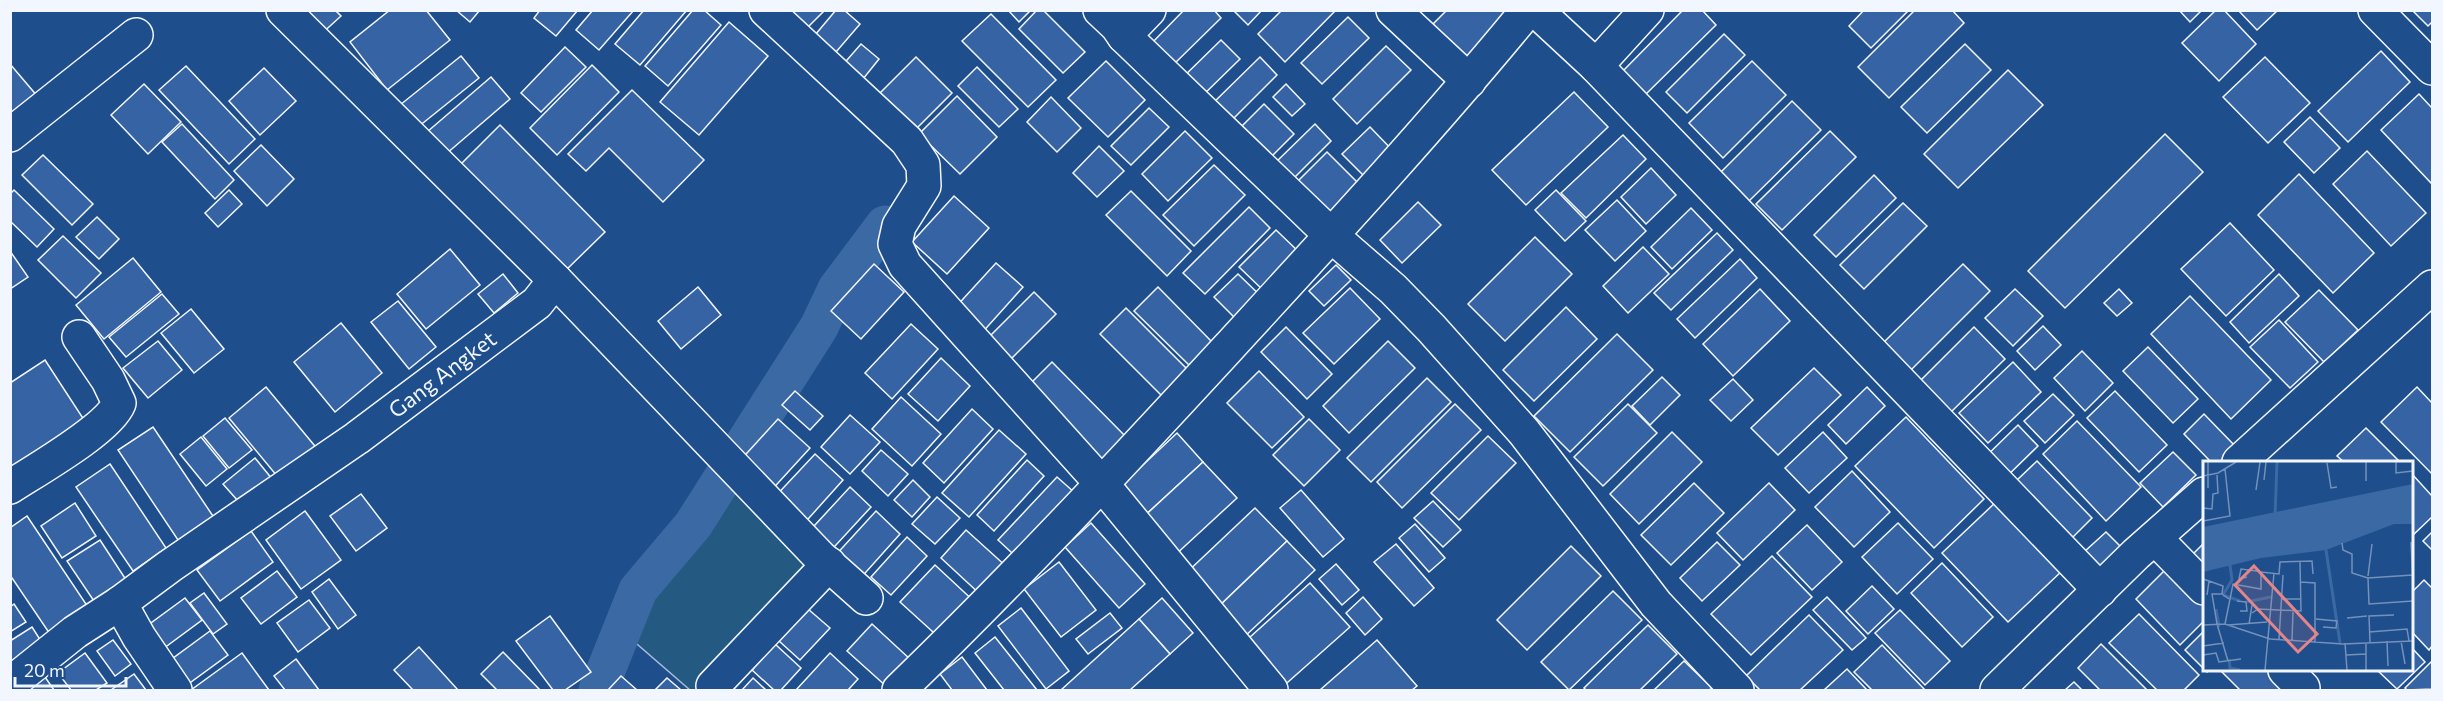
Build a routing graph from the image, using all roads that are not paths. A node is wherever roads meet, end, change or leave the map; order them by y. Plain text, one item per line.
1 (283, 10) edge
2 (766, 10) edge
3 (1100, 10) edge
4 (1149, 10) edge
5 (1393, 10) edge
6 (1647, 10) edge
7 (2375, 10) edge
8 (136, 35) dead end
9 (1124, 36) junction
10 (1596, 66) junction
11 (2433, 68) edge
12 (1469, 81) junction
13 (10, 135) edge
14 (1332, 236) junction
15 (555, 280) junction
16 (2433, 287) edge
17 (79, 337) dead end
18 (2240, 461) edge
19 (1102, 484) junction
20 (10, 487) edge
21 (2203, 496) edge
22 (2155, 538) junction
23 (828, 564) junction
24 (2203, 586) edge
25 (2100, 590) junction
26 (866, 598) dead end
27 (120, 603) junction
28 (10, 684) edge
29 (713, 686) dead end
30 (175, 690) edge
31 (899, 690) edge
32 (1271, 690) edge
33 (1737, 690) edge
34 (1997, 690) edge

1 - 15 street
2 - 19 street
3 - 9 street
4 - 9 street
5 - 12 street
6 - 10 street
7 - 11 street
8 - 13 street
9 - 14 street
10 - 12 street
10 - 25 street
12 - 14 street
14 - 19 street
14 - 33 street
15 - 23 street
15 - 27 street, Gang Angket
16 - 18 street
17 - 20 street
19 - 31 street
19 - 32 street
21 - 22 street
22 - 24 street
22 - 25 street
23 - 26 street
23 - 29 street
25 - 34 street
27 - 28 street, Gang Angket
27 - 30 street

